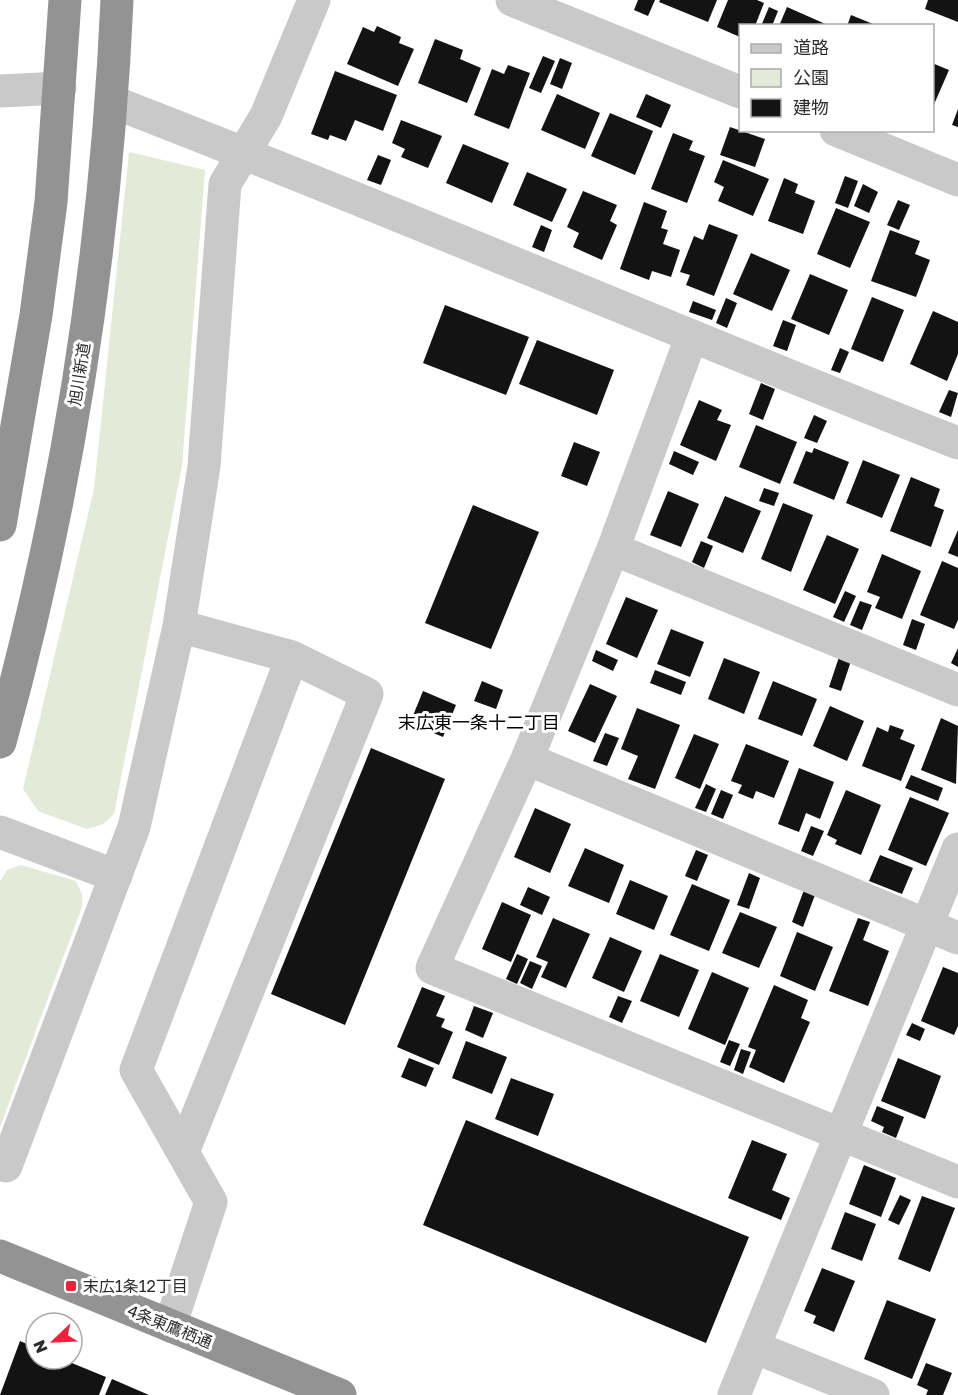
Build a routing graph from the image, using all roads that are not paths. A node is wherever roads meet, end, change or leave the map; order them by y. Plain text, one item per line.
1 (65, 0) edge
2 (117, 0) edge
3 (314, 0) edge
4 (512, 0) edge
5 (60, 88) junction
6 (0, 91) edge
7 (739, 91) edge
8 (113, 102) junction
9 (841, 132) edge
10 (244, 152) junction
11 (958, 180) edge
12 (691, 338) junction
13 (958, 444) edge
14 (0, 525) edge
15 (613, 549) junction
16 (179, 626) junction
17 (292, 657) junction
18 (958, 690) edge
19 (0, 742) edge
20 (527, 759) junction
21 (0, 832) edge
22 (958, 849) edge
23 (116, 876) junction
24 (926, 925) junction
25 (958, 938) edge
26 (842, 1135) junction
27 (183, 1152) junction
28 (6, 1166) dead end
29 (958, 1182) edge
30 (0, 1257) edge
31 (170, 1326) junction
32 (753, 1347) junction
33 (340, 1395) edge
34 (734, 1395) edge
35 (873, 1395) edge

1 - 5 highway
2 - 8 highway, 旭川新道
3 - 10 street
4 - 7 street
5 - 6 street
5 - 14 highway
8 - 10 street
8 - 19 highway, 旭川新道
9 - 11 street
10 - 12 street
10 - 16 street
12 - 13 street
12 - 15 street
15 - 18 street
15 - 20 street
16 - 17 street
16 - 23 street
17 - 27 street
17 - 27 street
20 - 24 street
20 - 26 street
21 - 23 street
22 - 24 street
23 - 28 street
24 - 25 street
24 - 26 street
26 - 29 street
26 - 32 street
27 - 31 street
30 - 31 highway, 4条東鷹栖通
31 - 33 highway, 4条東鷹栖通
32 - 34 street
32 - 35 street

